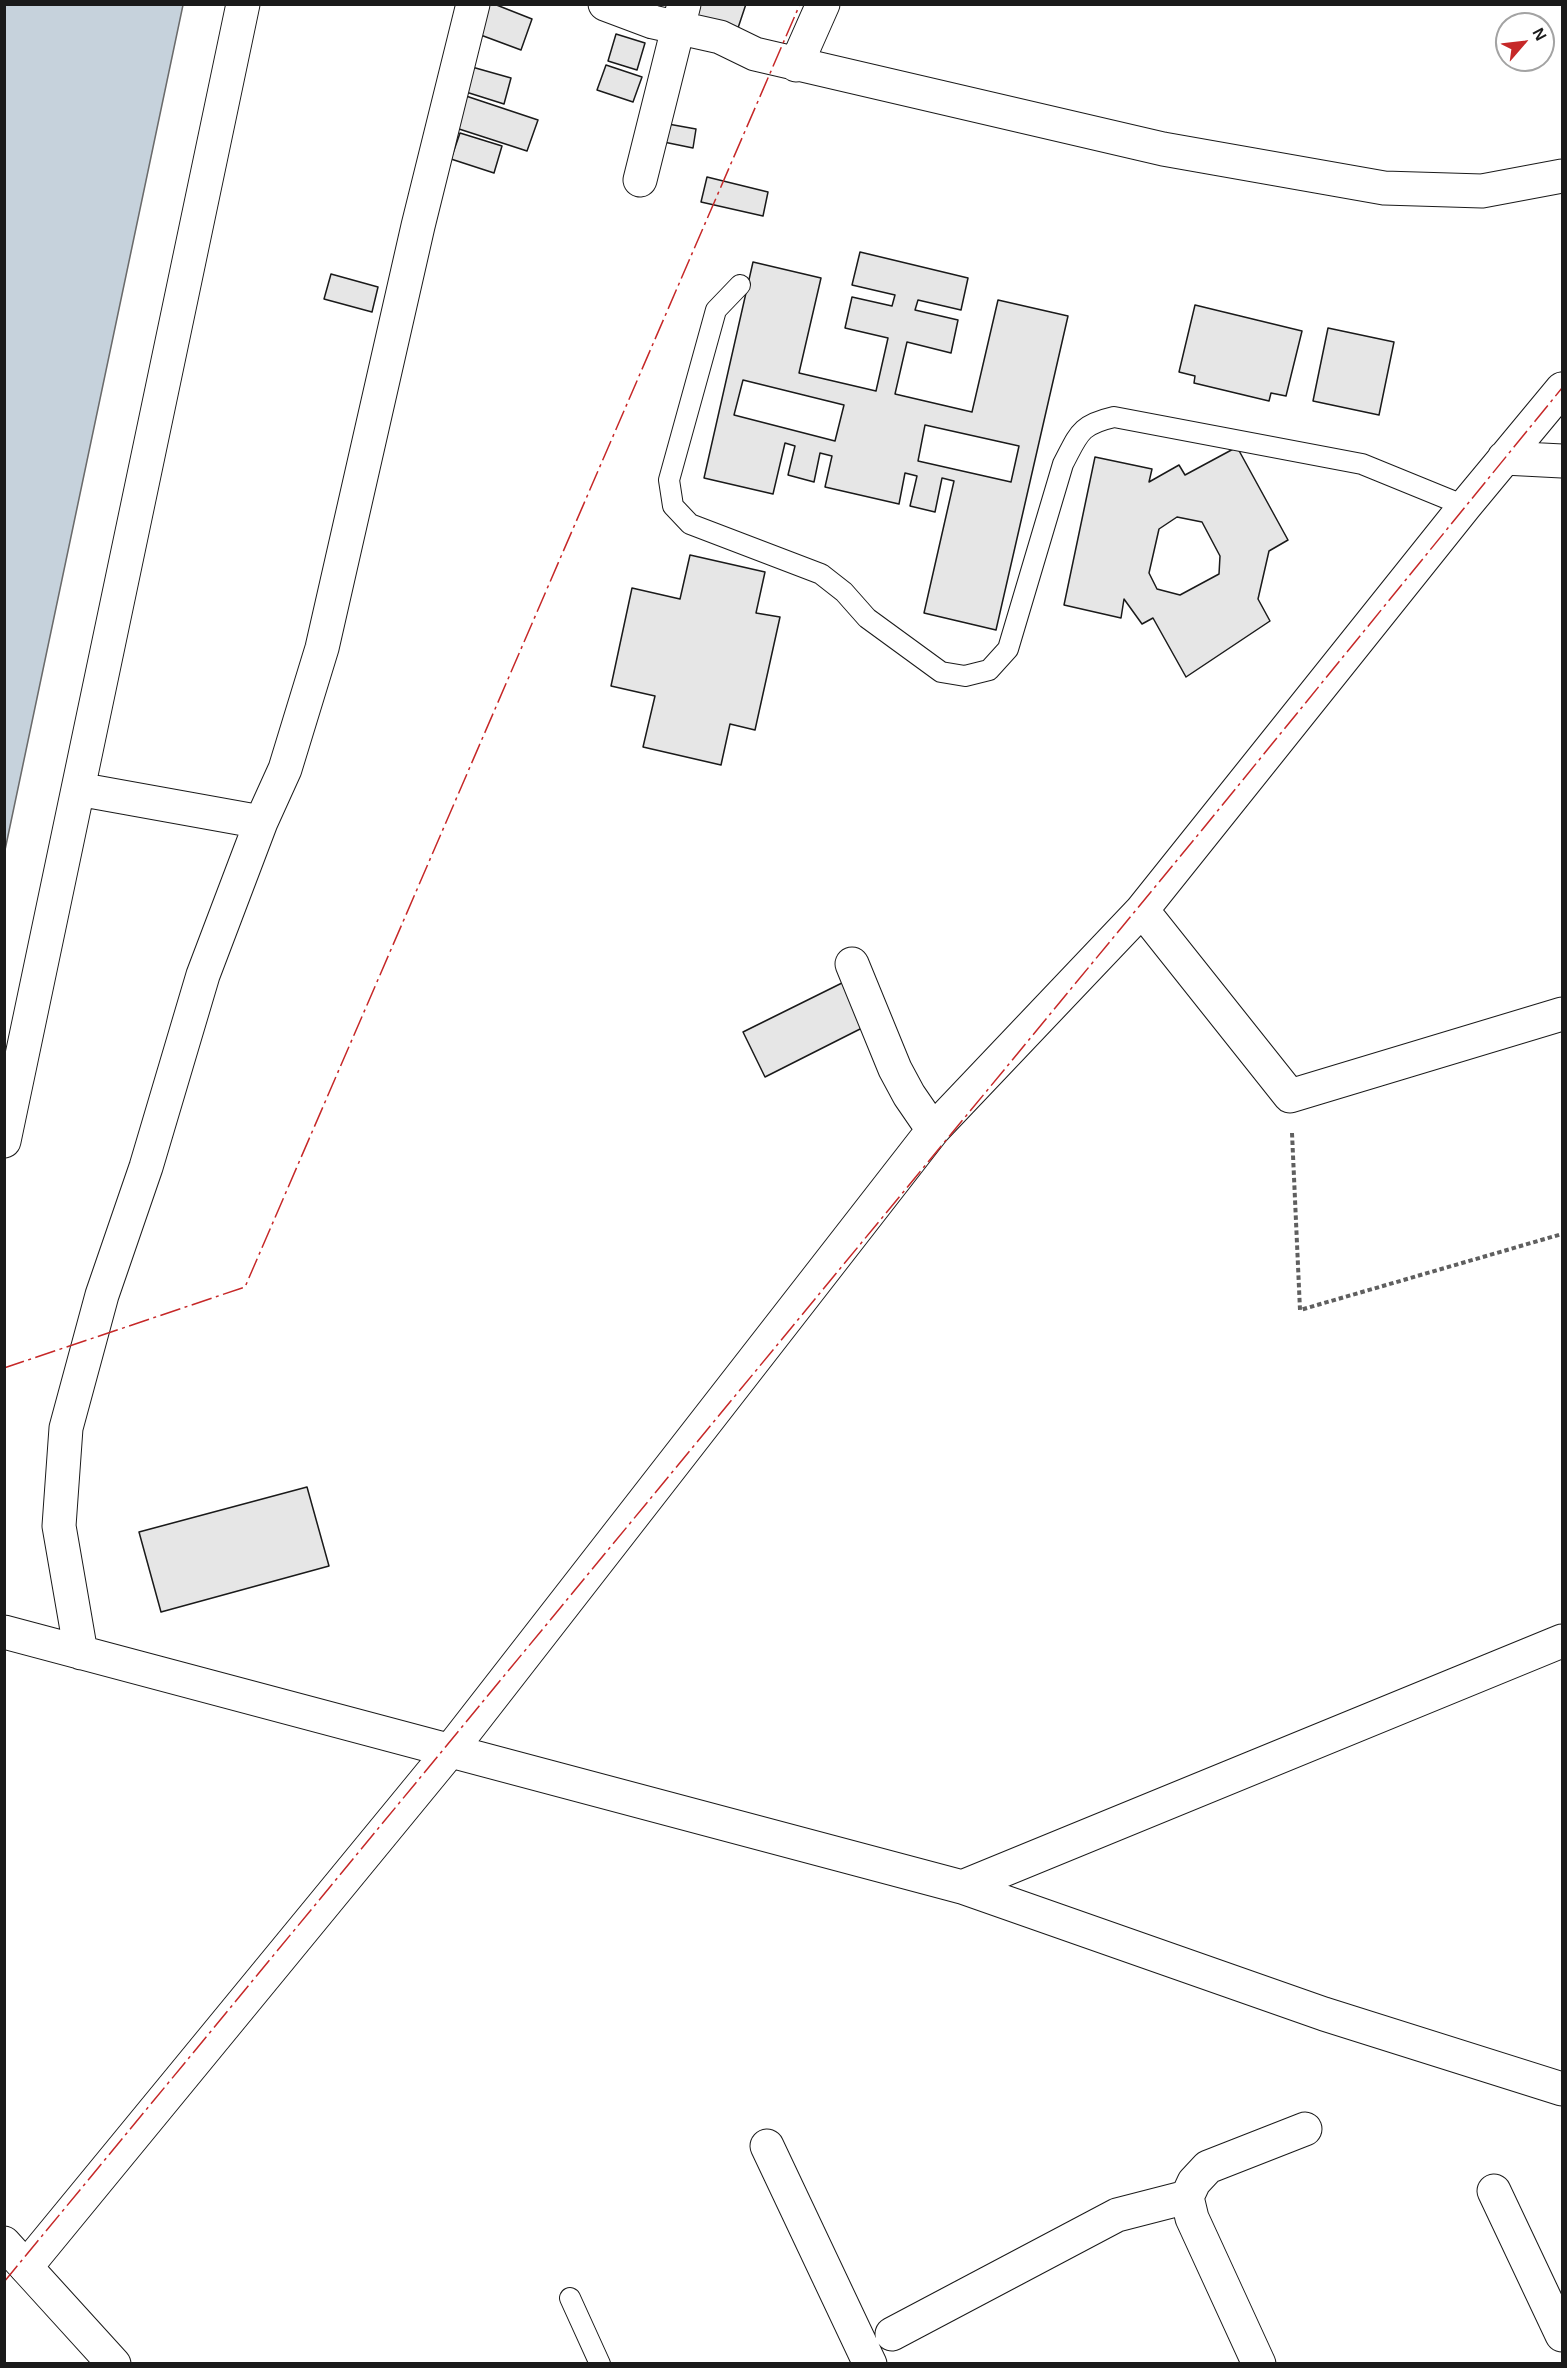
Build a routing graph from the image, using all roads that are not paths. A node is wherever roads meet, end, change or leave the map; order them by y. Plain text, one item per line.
1 (243, 4) edge
2 (473, 4) edge
3 (605, 4) edge
4 (824, 4) edge
5 (680, 16) edge
6 (796, 65) junction
7 (1563, 176) edge
8 (640, 180) dead end
9 (740, 285) dead end
10 (1563, 389) edge
11 (1504, 458) junction
12 (1563, 461) edge
13 (1465, 506) junction
14 (78, 789) junction
15 (261, 822) junction
16 (1142, 910) junction
17 (852, 964) dead end
18 (1563, 1014) edge
19 (933, 1130) junction
20 (4, 1141) edge
21 (4, 1632) edge
22 (1563, 1641) edge
23 (81, 1653) junction
24 (449, 1752) junction
25 (962, 1887) junction
26 (1563, 2089) edge
27 (1305, 2129) dead end
28 (767, 2146) dead end
29 (1494, 2191) dead end
30 (1187, 2197) junction
31 (4, 2243) edge
32 (26, 2267) junction
33 (570, 2298) dead end
34 (892, 2334) dead end
35 (1563, 2335) edge
36 (114, 2364) edge
37 (600, 2364) edge
38 (870, 2364) edge
39 (1258, 2364) edge

1 - 14 street
2 - 15 street
3 - 5 street
4 - 6 street
5 - 6 street
5 - 8 street
6 - 7 street
9 - 13 lane
10 - 11 street
11 - 12 street
11 - 13 street
13 - 16 street
14 - 15 street
14 - 20 street
15 - 23 street
16 - 18 street
16 - 19 street
17 - 19 street
19 - 24 street
21 - 23 street
22 - 25 street
23 - 24 street
24 - 25 street
24 - 32 street
25 - 26 street
27 - 30 street
28 - 38 street
29 - 35 street
30 - 34 street
30 - 39 street
31 - 32 street
32 - 36 street
33 - 37 lane

